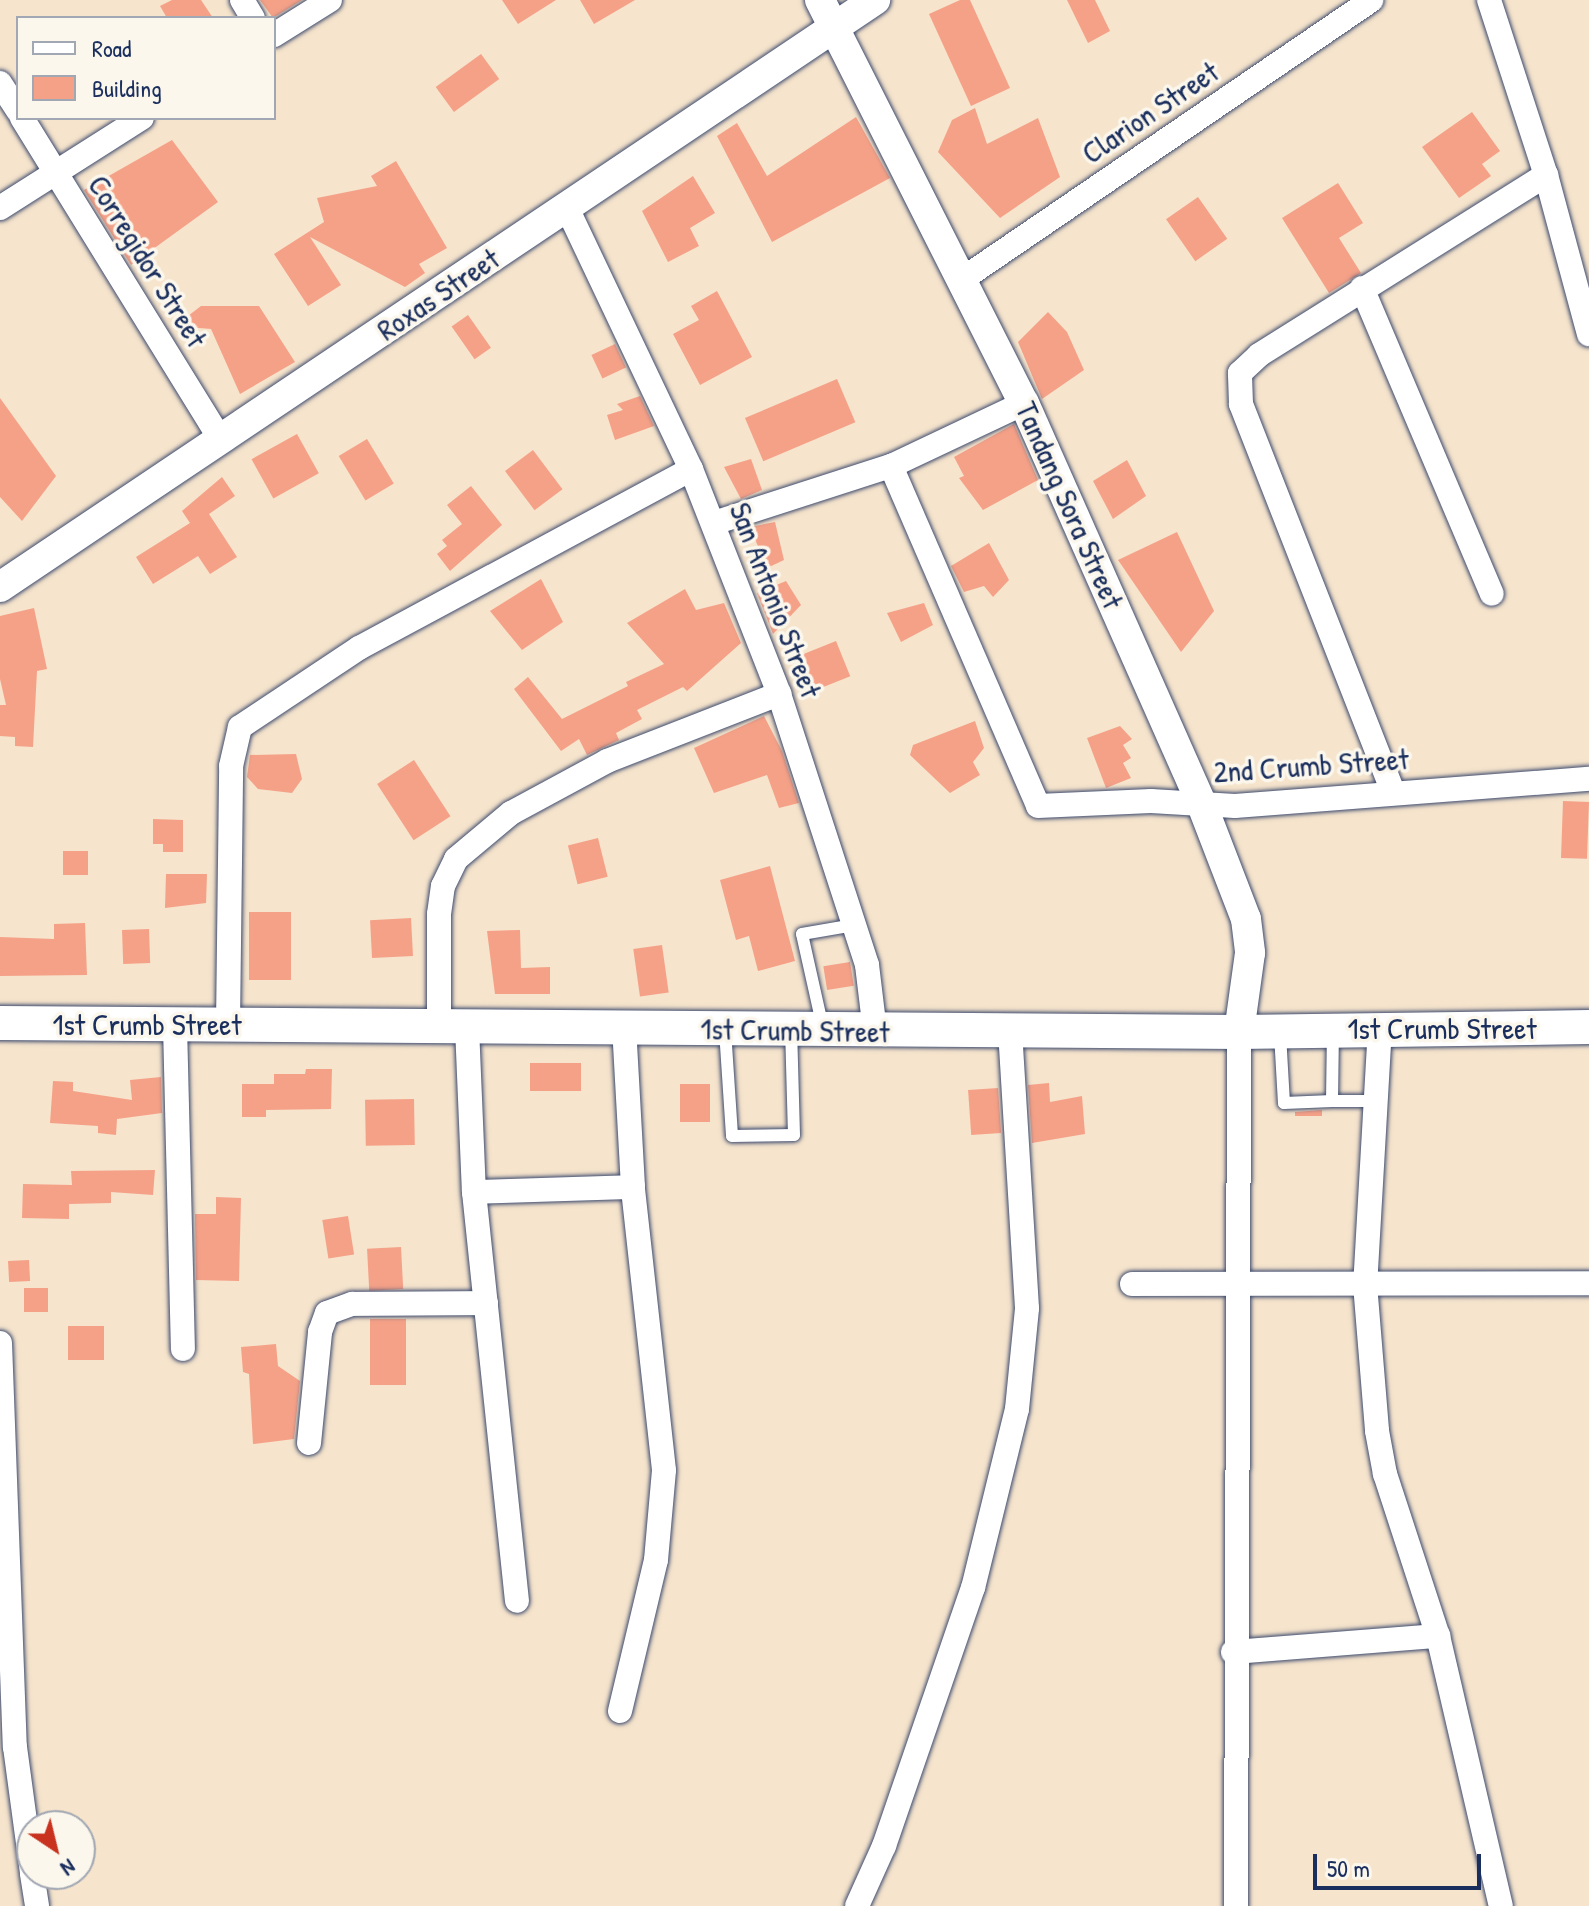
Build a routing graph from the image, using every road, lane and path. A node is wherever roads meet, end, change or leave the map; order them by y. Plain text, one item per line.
1 (330, 0) edge
2 (875, 0) edge
3 (1371, 0) edge
4 (1489, 0) edge
5 (828, 13) edge
6 (276, 34) edge
7 (0, 83) edge
8 (16, 108) edge
9 (23, 120) edge
10 (139, 120) edge
11 (56, 172) junction
12 (1546, 175) junction
13 (0, 208) edge
14 (567, 208) junction
15 (964, 278) junction
16 (1362, 288) junction
17 (1589, 334) edge
18 (1024, 403) junction
19 (220, 438) junction
20 (891, 466) junction
21 (691, 469) junction
22 (714, 523) junction
23 (0, 587) edge
24 (1492, 594) dead end
25 (779, 694) junction
26 (1589, 779) edge
27 (1393, 792) junction
28 (1202, 805) junction
29 (854, 925) junction
30 (0, 1023) edge
31 (175, 1025) junction
32 (228, 1025) junction
33 (453, 1027) junction
34 (1380, 1027) junction
35 (1589, 1027) edge
36 (624, 1028) junction
37 (1333, 1029) junction
38 (725, 1030) junction
39 (807, 1030) junction
40 (875, 1031) junction
41 (1010, 1031) junction
42 (1280, 1031) junction
43 (1239, 1032) junction
44 (1332, 1101) junction
45 (1375, 1101) junction
46 (633, 1187) junction
47 (474, 1192) junction
48 (1234, 1280) junction
49 (1589, 1283) edge
50 (1132, 1284) dead end
51 (1365, 1284) junction
52 (486, 1303) junction
53 (0, 1343) edge
54 (183, 1349) dead end
55 (309, 1443) dead end
56 (517, 1601) dead end
57 (1438, 1636) junction
58 (1233, 1652) junction
59 (620, 1711) dead end
60 (24, 1810) edge
61 (857, 1906) edge
62 (1236, 1906) edge
63 (1501, 1906) edge

1 - 6 street
2 - 5 street, Roxas Street
3 - 15 street, Clarion Street
4 - 12 street
5 - 14 street, Roxas Street
5 - 15 street, Tandang Sora Street
7 - 8 street
9 - 11 street, Corregidor Street
10 - 11 street
11 - 13 street
11 - 19 street, Corregidor Street
12 - 16 street
12 - 17 street
14 - 19 street, Roxas Street
14 - 21 street, San Antonio Street
15 - 18 street, Tandang Sora Street
16 - 24 street
16 - 27 street
18 - 20 street
18 - 28 street, Tandang Sora Street
19 - 23 street, Roxas Street
20 - 22 street
20 - 28 street, 2nd Crumb Street
21 - 22 street, San Antonio Street
21 - 32 street
22 - 25 street, San Antonio Street
25 - 29 street, San Antonio Street
25 - 33 street
26 - 27 street, 2nd Crumb Street
27 - 28 street, 2nd Crumb Street
28 - 43 street, Tandang Sora Street
29 - 39 lane
29 - 40 street, San Antonio Street
30 - 31 main road, 1st Crumb Street
31 - 32 main road, 1st Crumb Street
31 - 54 street
32 - 33 main road, 1st Crumb Street
33 - 36 main road, 1st Crumb Street
33 - 47 street
34 - 35 main road, 1st Crumb Street
34 - 37 main road, 1st Crumb Street
34 - 45 street
36 - 38 main road, 1st Crumb Street
36 - 46 street
37 - 42 main road, 1st Crumb Street
37 - 44 lane
38 - 39 main road, 1st Crumb Street
38 - 39 lane
39 - 40 main road, 1st Crumb Street
40 - 41 main road, 1st Crumb Street
41 - 43 main road, 1st Crumb Street
41 - 61 street
42 - 43 main road, 1st Crumb Street
42 - 44 lane
43 - 48 street
44 - 45 lane
45 - 51 street
46 - 47 street
46 - 59 street
47 - 52 street
48 - 50 street
48 - 51 street
48 - 58 street
49 - 51 street
51 - 57 street
52 - 55 street
52 - 56 street
53 - 60 street
57 - 58 street
57 - 63 street
58 - 62 street

